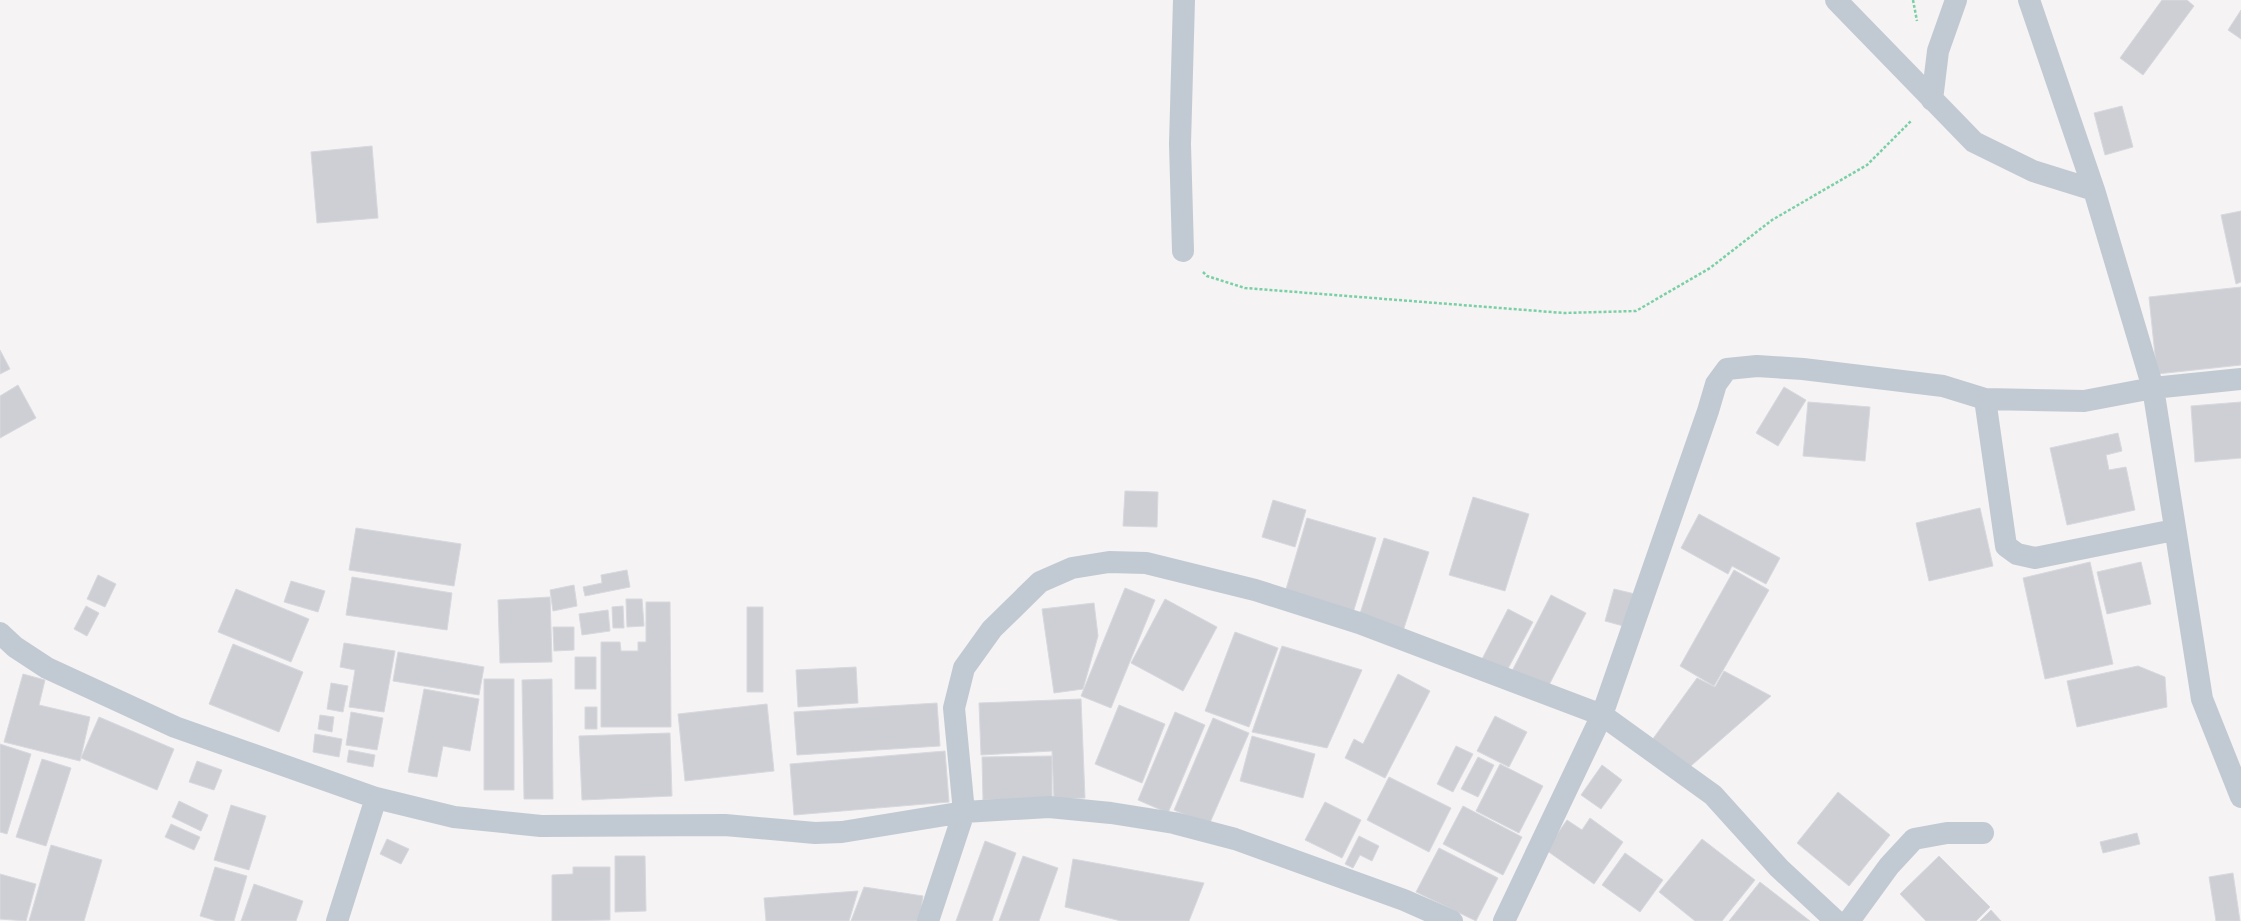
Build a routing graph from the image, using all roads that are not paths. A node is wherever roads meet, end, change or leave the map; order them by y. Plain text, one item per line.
1 (1184, 0) edge
2 (1836, 0) edge
3 (1956, 0) edge
4 (2029, 0) edge
5 (1932, 100) junction
6 (2094, 190) junction
7 (1183, 251) road end
8 (2241, 379) edge
9 (2153, 388) junction
10 (1985, 399) junction
11 (2174, 530) junction
12 (0, 633) edge
13 (1602, 715) junction
14 (2241, 797) edge
15 (376, 798) junction
16 (964, 812) junction
17 (1983, 833) dead end
18 (337, 921) edge
19 (928, 921) edge
20 (1452, 921) edge
21 (1504, 921) edge
22 (1836, 921) edge
23 (1849, 921) edge

1 - 7 street
2 - 5 street
3 - 5 street
4 - 6 street
5 - 6 street
6 - 9 street
8 - 9 street
9 - 10 street
9 - 11 street
10 - 11 street
10 - 13 street
11 - 14 street
12 - 15 street
13 - 16 street
13 - 21 street
13 - 22 street
15 - 16 street
15 - 18 street
16 - 19 street
16 - 20 street
17 - 23 street

